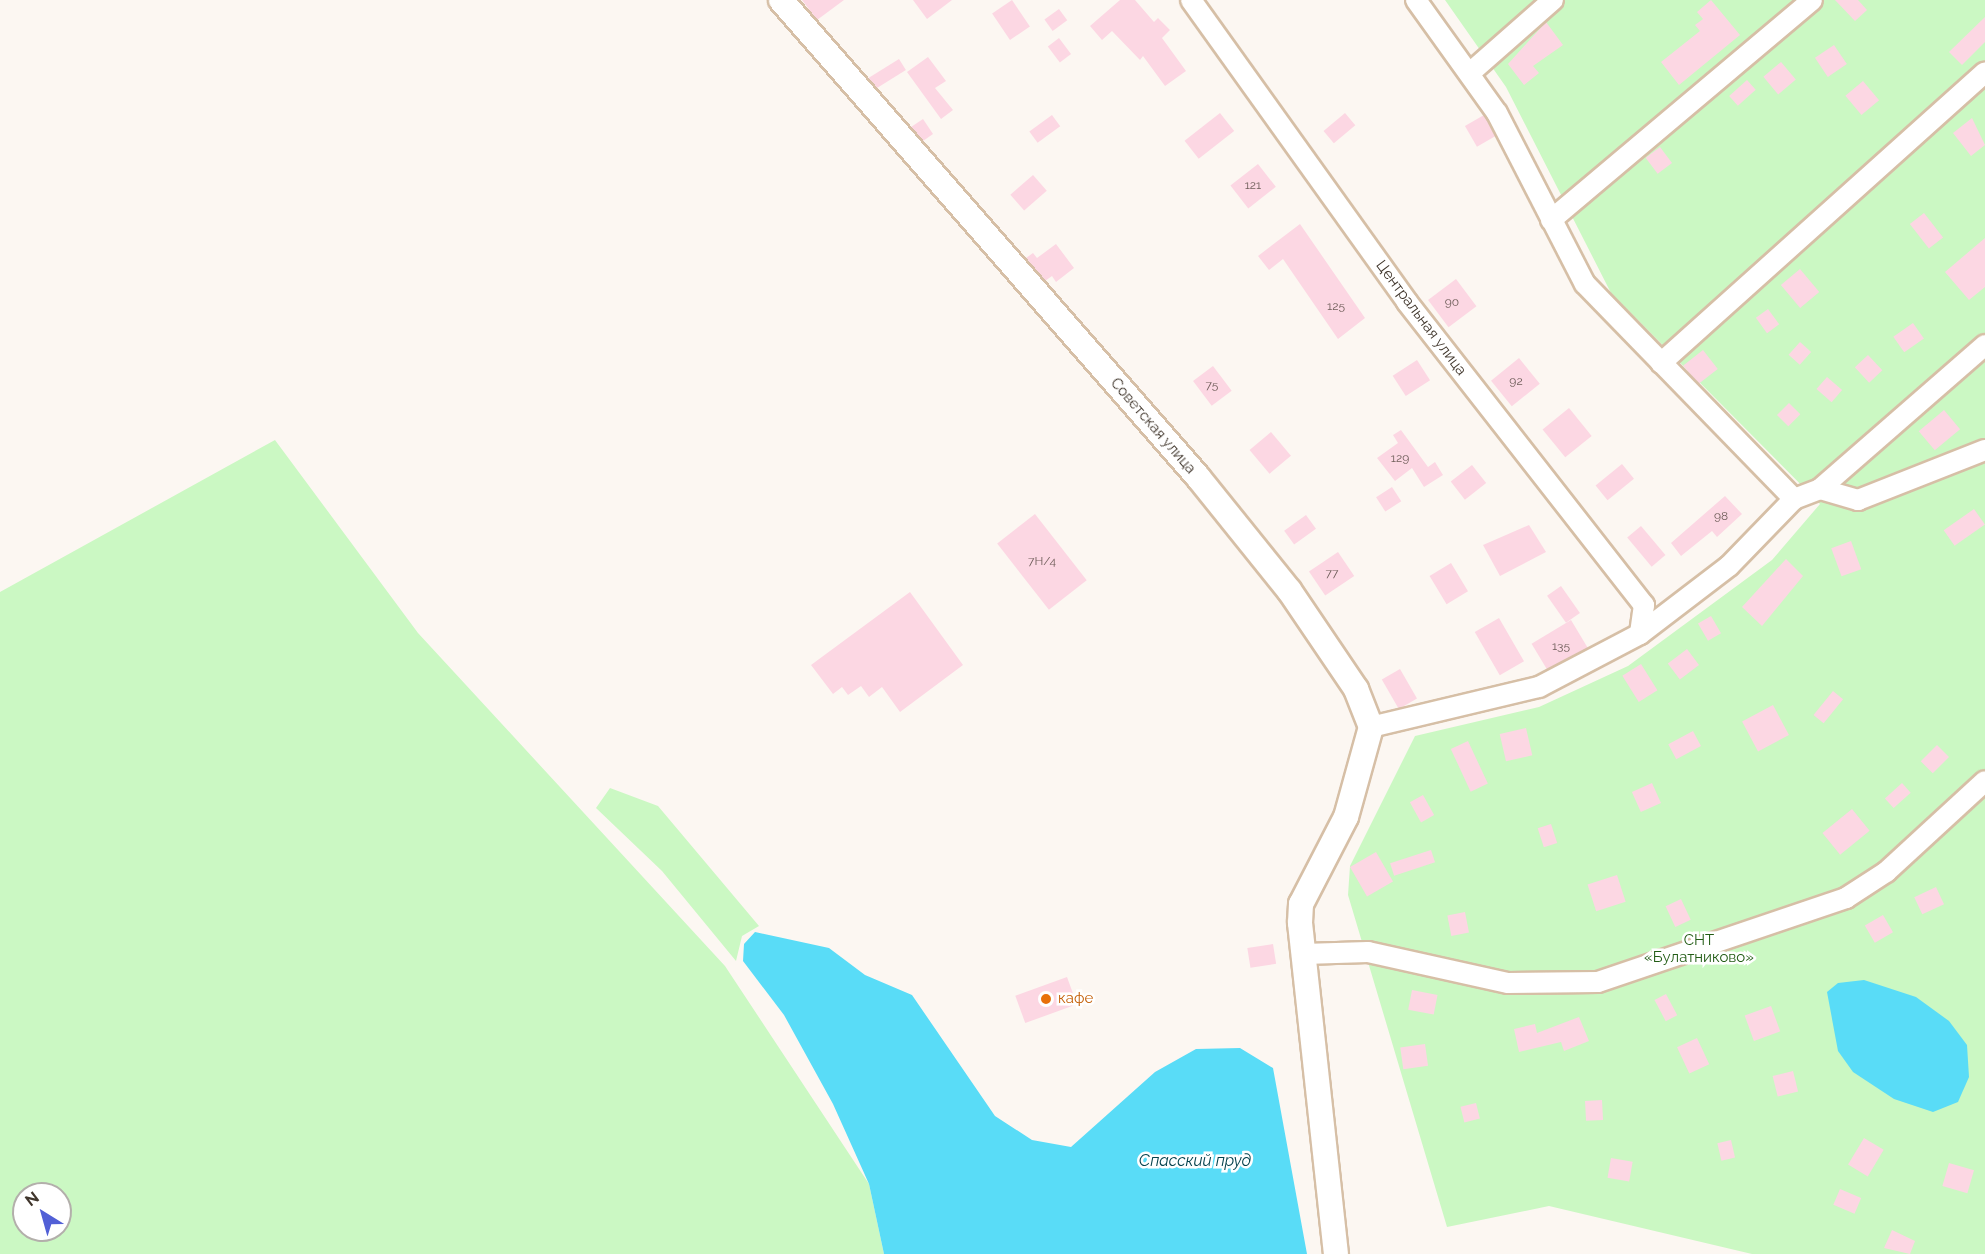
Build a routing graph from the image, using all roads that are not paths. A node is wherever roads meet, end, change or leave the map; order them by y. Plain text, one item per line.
1 (782, 0) edge
2 (1191, 0) edge
3 (1416, 0) edge
4 (1553, 0) edge
5 (1812, 0) edge
6 (1471, 72) junction
7 (1985, 72) edge
8 (1551, 220) junction
9 (1985, 345) edge
10 (1660, 363) junction
11 (1985, 450) edge
12 (1820, 489) junction
13 (1794, 499) junction
14 (1640, 634) junction
15 (1371, 727) junction
16 (1985, 781) edge
17 (1304, 954) junction
18 (1336, 1254) edge

1 - 15 street, Советская улица
2 - 14 street, Центральная улица
3 - 6 street
4 - 6 street
5 - 8 street
6 - 8 street
7 - 10 street
8 - 10 street
9 - 12 street
10 - 13 street
11 - 12 street
12 - 13 street
13 - 14 street
14 - 15 street
15 - 17 street
16 - 17 street
17 - 18 street

